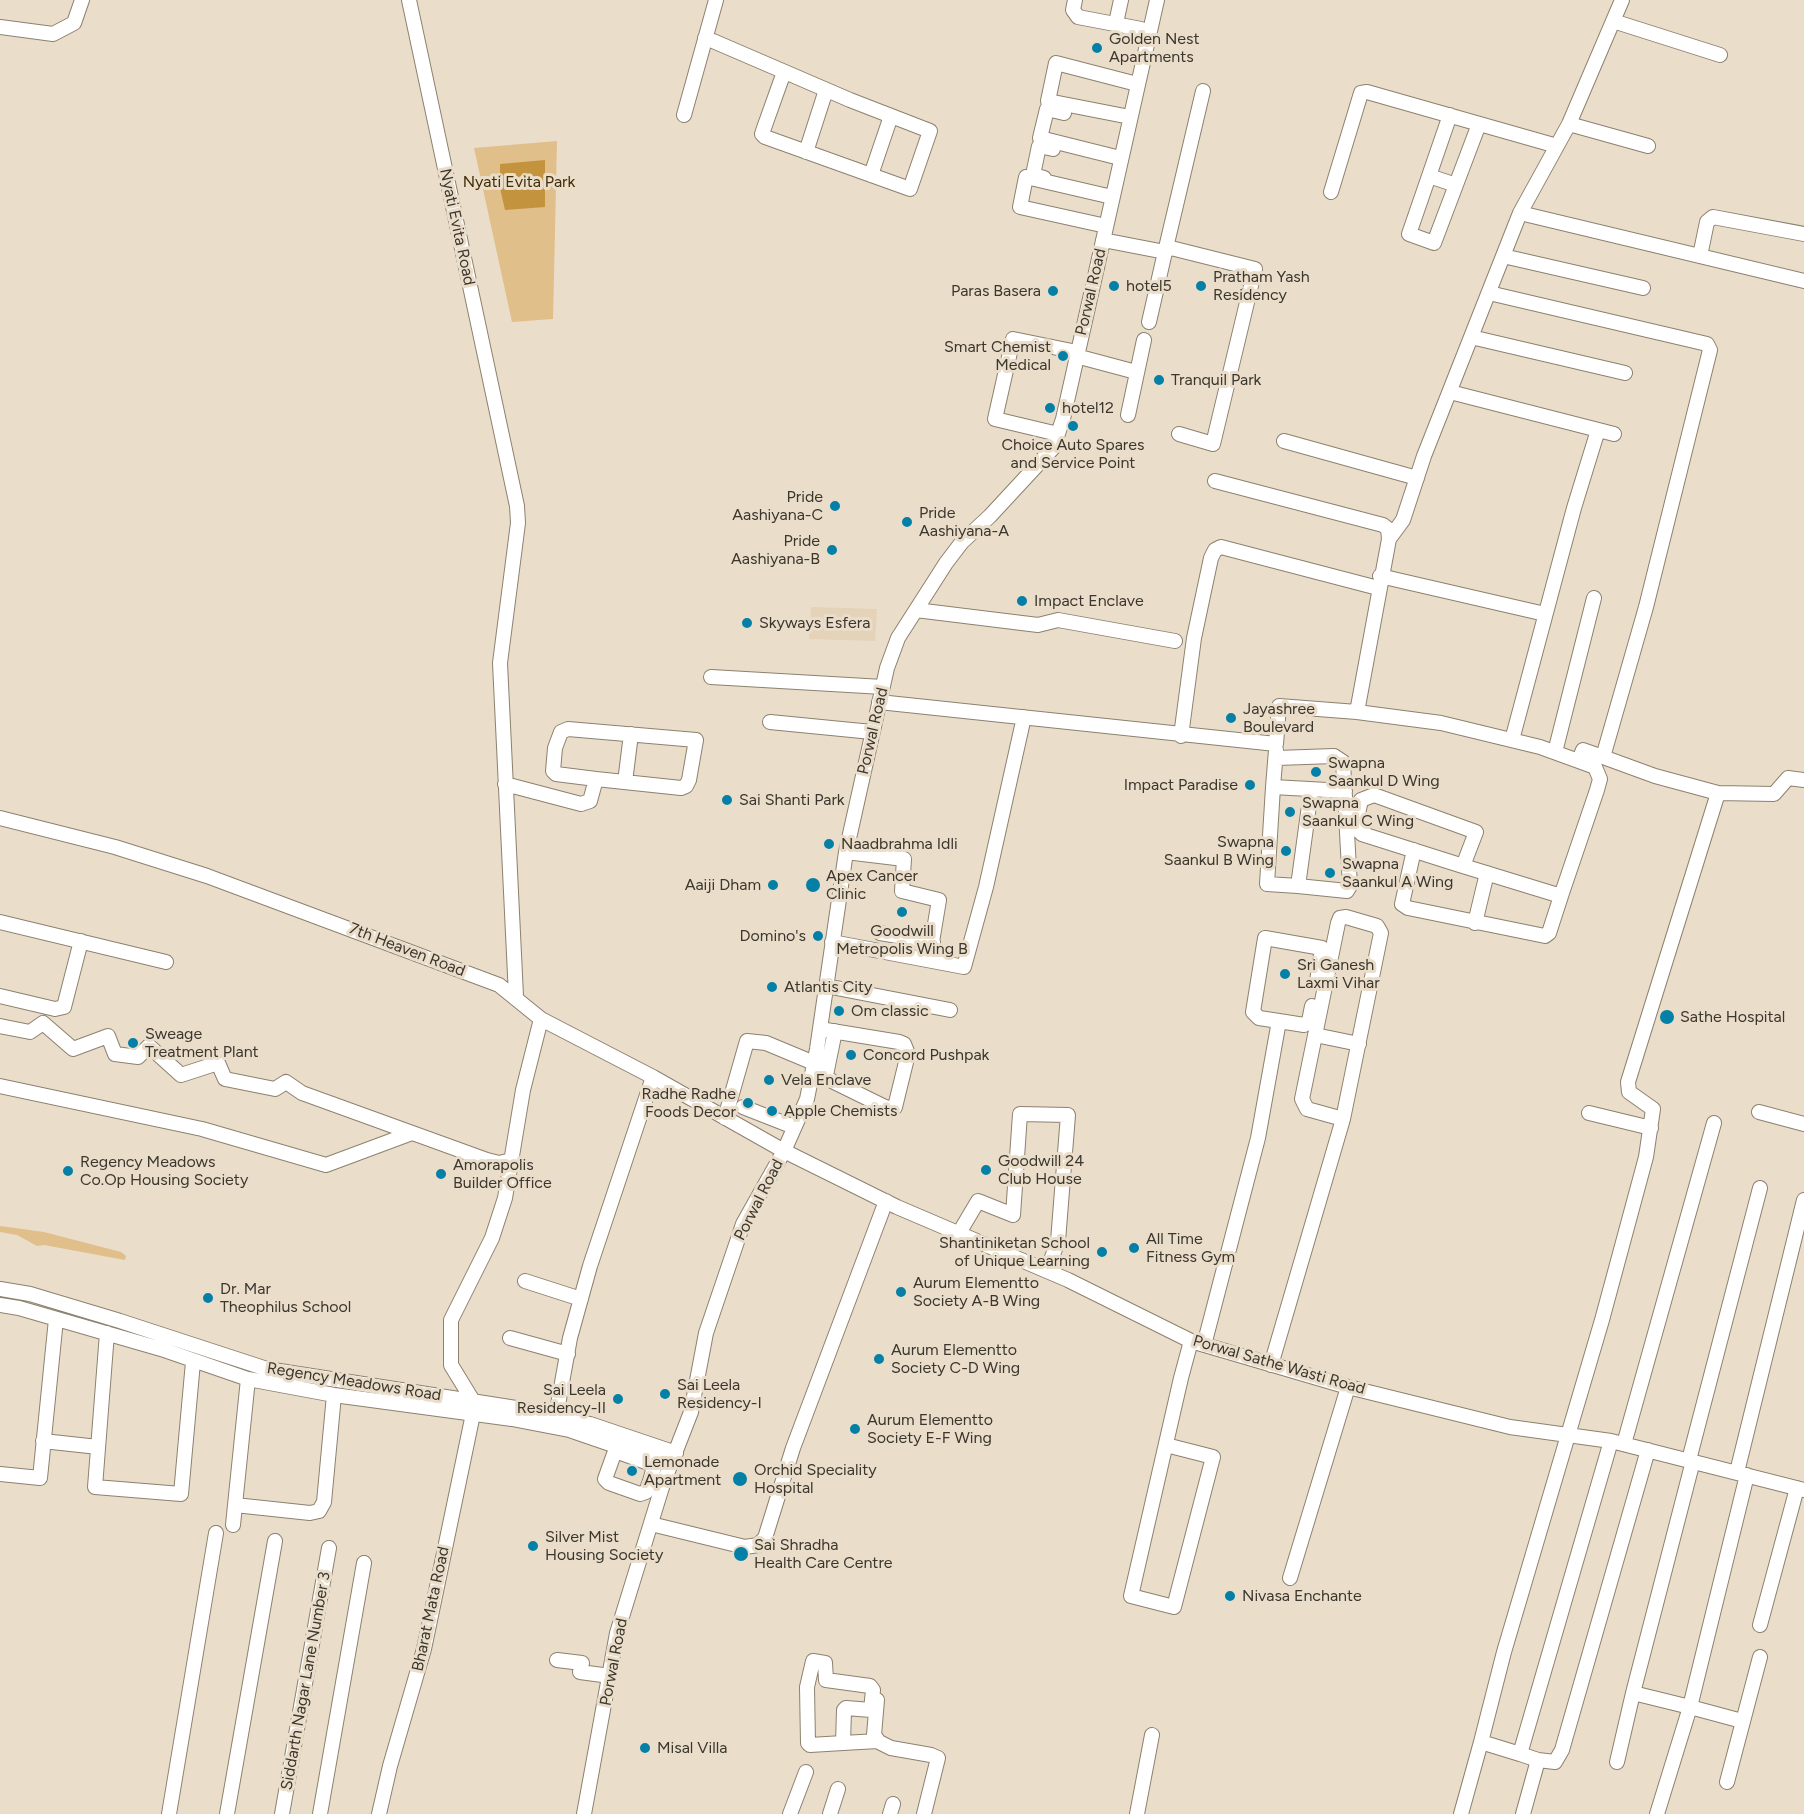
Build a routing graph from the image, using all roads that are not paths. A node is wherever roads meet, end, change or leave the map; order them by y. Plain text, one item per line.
1 (82, 0) edge
2 (409, 0) edge
3 (716, 0) edge
4 (1075, 0) edge
5 (1121, 0) edge
6 (1157, 0) edge
7 (1622, 0) edge
8 (1613, 21) junction
9 (1116, 23) junction
10 (0, 27) edge
11 (1141, 29) dead end
12 (705, 38) junction
13 (1720, 55) dead end
14 (784, 72) junction
15 (1137, 84) junction
16 (826, 90) junction
17 (1203, 91) dead end
18 (684, 115) dead end
19 (891, 116) junction
20 (1450, 116) junction
21 (1129, 121) junction
22 (1479, 124) junction
23 (1569, 124) junction
24 (1557, 146) junction
25 (1648, 146) dead end
26 (806, 152) junction
27 (1120, 162) junction
28 (872, 175) junction
29 (1429, 176) junction
30 (1456, 185) junction
31 (1331, 192) dead end
32 (1113, 196) junction
33 (1520, 213) junction
34 (1104, 233) junction
35 (1804, 234) edge
36 (1165, 252) junction
37 (1503, 256) junction
38 (1700, 256) junction
39 (1804, 281) edge
40 (1644, 288) dead end
41 (1489, 293) junction
42 (1149, 322) dead end
43 (1471, 337) junction
44 (1144, 340) dead end
45 (1076, 354) junction
46 (1136, 372) junction
47 (1625, 373) dead end
48 (1450, 392) junction
49 (1128, 415) dead end
50 (1598, 430) junction
51 (1058, 434) junction
52 (1179, 434) dead end
53 (1614, 434) dead end
54 (1284, 441) dead end
55 (1417, 478) junction
56 (1215, 481) dead end
57 (1389, 539) junction
58 (1379, 582) junction
59 (1594, 598) dead end
60 (916, 610) junction
61 (1545, 614) junction
62 (1175, 641) dead end
63 (711, 677) dead end
64 (883, 687) junction
65 (879, 702) junction
66 (1357, 712) junction
67 (1024, 717) junction
68 (770, 722) dead end
69 (872, 732) junction
70 (631, 734) junction
71 (1181, 736) junction
72 (1512, 740) junction
73 (1276, 751) junction
74 (1555, 752) junction
75 (1604, 757) junction
76 (1579, 760) junction
77 (596, 778) junction
78 (1804, 780) edge
79 (625, 782) junction
80 (505, 784) junction
81 (1273, 787) junction
82 (1311, 791) junction
83 (1345, 791) junction
84 (1718, 793) junction
85 (0, 818) edge
86 (1414, 850) junction
87 (846, 852) junction
88 (1463, 866) junction
89 (1486, 873) junction
90 (1298, 886) junction
91 (1561, 896) junction
92 (0, 922) edge
93 (1475, 923) junction
94 (880, 933) dead end
95 (81, 941) junction
96 (832, 942) junction
97 (933, 942) junction
98 (930, 960) junction
99 (166, 962) dead end
100 (826, 986) junction
101 (0, 996) edge
102 (516, 996) junction
103 (950, 1010) dead end
104 (541, 1018) junction
105 (1279, 1022) junction
106 (0, 1026) edge
107 (820, 1029) junction
108 (835, 1032) junction
109 (1315, 1035) junction
110 (1359, 1044) junction
111 (814, 1063) junction
112 (653, 1077) junction
113 (0, 1086) edge
114 (743, 1107) dead end
115 (1759, 1112) dead end
116 (1589, 1113) dead end
117 (725, 1118) junction
118 (1343, 1119) junction
119 (1714, 1123) dead end
120 (1804, 1124) edge
121 (794, 1127) junction
122 (1651, 1128) junction
123 (412, 1133) junction
124 (784, 1151) junction
125 (512, 1160) junction
126 (1760, 1188) dead end
127 (1804, 1200) edge
128 (886, 1201) junction
129 (959, 1233) junction
130 (1047, 1271) junction
131 (525, 1281) dead end
132 (0, 1289) edge
133 (581, 1299) junction
134 (0, 1305) edge
135 (56, 1319) junction
136 (107, 1333) junction
137 (510, 1338) dead end
138 (1197, 1343) junction
139 (568, 1354) junction
140 (193, 1362) junction
141 (1271, 1365) junction
142 (248, 1379) junction
143 (1348, 1387) junction
144 (334, 1395) junction
145 (473, 1408) junction
146 (556, 1416) junction
147 (1569, 1435) junction
148 (44, 1442) junction
149 (1617, 1443) junction
150 (1166, 1445) junction
151 (98, 1447) junction
152 (1648, 1450) junction
153 (674, 1459) junction
154 (1691, 1460) junction
155 (1742, 1473) junction
156 (0, 1474) edge
157 (1800, 1489) edge
158 (235, 1505) junction
159 (651, 1524) junction
160 (233, 1525) dead end
161 (216, 1533) dead end
162 (275, 1541) dead end
163 (329, 1548) dead end
164 (364, 1563) dead end
165 (1290, 1578) dead end
166 (1760, 1625) dead end
167 (1760, 1657) dead end
168 (556, 1659) dead end
169 (610, 1676) junction
170 (878, 1687) dead end
171 (1633, 1692) junction
172 (1690, 1707) junction
173 (1742, 1721) junction
174 (1152, 1735) dead end
175 (878, 1741) junction
176 (1481, 1742) junction
177 (843, 1743) junction
178 (1520, 1754) junction
179 (1538, 1760) junction
180 (1617, 1762) dead end
181 (806, 1772) dead end
182 (1726, 1782) dead end
183 (838, 1789) dead end
184 (169, 1814) edge
185 (227, 1814) edge
186 (282, 1814) edge
187 (320, 1814) edge
188 (379, 1814) edge
189 (584, 1814) edge
190 (790, 1814) edge
191 (830, 1814) edge
192 (924, 1814) edge
193 (1137, 1814) edge
194 (1461, 1814) edge
195 (1523, 1814) edge
196 (1657, 1814) edge

1 - 10 street
2 - 80 street, Nyati Evita Road
3 - 12 street
4 - 9 street
5 - 9 street
6 - 15 street, Porwal Road
7 - 8 street
8 - 13 street
8 - 23 street
9 - 11 street
12 - 14 street
12 - 18 street
14 - 16 street
14 - 26 street
15 - 21 street, Porwal Road
15 - 21 street
16 - 19 street
16 - 26 street
17 - 36 street
19 - 28 street
19 - 28 street
20 - 22 street
20 - 29 street
20 - 31 street
21 - 27 street, Porwal Road
21 - 27 street
22 - 24 street
22 - 30 street
23 - 24 street
23 - 25 street
24 - 33 street
26 - 28 street
27 - 32 street, Porwal Road
27 - 32 street
29 - 30 street
29 - 30 street
32 - 34 street, Porwal Road
32 - 34 street
33 - 37 street
33 - 38 street
34 - 36 street
34 - 45 street, Porwal Road
35 - 38 street
36 - 42 street
36 - 52 street
37 - 40 street
37 - 41 street
38 - 39 street
41 - 43 street
41 - 75 street
43 - 47 street
43 - 48 street
44 - 46 street
45 - 46 street
45 - 51 street, Porwal Road
45 - 51 street
46 - 49 street
48 - 50 street
48 - 55 street
50 - 53 street
50 - 61 street
51 - 60 street, Porwal Road
54 - 55 street
55 - 57 street
56 - 57 street
57 - 58 street
58 - 61 street
58 - 66 street
58 - 71 street
59 - 74 street
60 - 62 street
60 - 64 street, Porwal Road
61 - 72 street
63 - 64 street
64 - 65 street, Porwal Road
65 - 67 street
65 - 69 street, Porwal Road
66 - 72 street
66 - 73 street
67 - 71 street
67 - 98 street
68 - 69 street
69 - 87 street, Porwal Road
70 - 77 street
70 - 79 street
70 - 79 street
71 - 73 street
72 - 74 street
73 - 81 street
73 - 83 street
74 - 76 street
75 - 76 street
75 - 84 street
76 - 91 street
77 - 79 street
77 - 80 street
78 - 84 street
80 - 102 street, Nyati Evita Road
81 - 82 street
81 - 90 street
82 - 83 street
82 - 90 street
83 - 90 street
84 - 122 street
85 - 102 street, 7th Heaven Road
86 - 88 street
86 - 88 street
86 - 93 street
87 - 96 street, Porwal Road
87 - 97 street
88 - 89 street
89 - 91 street
89 - 93 street
91 - 93 street
92 - 95 street
94 - 97 street
95 - 99 street
95 - 101 street
96 - 98 street
96 - 100 street, Porwal Road
97 - 98 street
100 - 103 street
100 - 107 street, Porwal Road
102 - 104 street, 7th Heaven Road
104 - 112 street, 7th Heaven Road
104 - 125 street
105 - 105 street
105 - 138 street
106 - 123 street
107 - 108 street
107 - 111 street, Porwal Road
108 - 108 street
109 - 110 street
109 - 110 street
109 - 118 street
110 - 118 street
111 - 117 street
111 - 121 street, Porwal Road
112 - 117 street, 7th Heaven Road
112 - 133 street
113 - 123 street
114 - 121 street
115 - 120 street
116 - 122 street
117 - 124 street, 7th Heaven Road
118 - 141 street
119 - 149 street
121 - 124 street, Porwal Road
122 - 147 street
123 - 125 street
124 - 128 street, Porwal Sathe Wasti Road
124 - 153 street, Porwal Road
125 - 145 street
126 - 154 street
127 - 155 street
128 - 129 street, Porwal Sathe Wasti Road
128 - 159 street
129 - 130 street, Porwal Sathe Wasti Road
129 - 130 street
130 - 138 street, Porwal Sathe Wasti Road
131 - 133 street
132 - 145 street, Regency Meadows Road
133 - 139 street
134 - 135 street
135 - 136 street
135 - 148 street
136 - 140 street
136 - 151 street
137 - 139 street
138 - 141 street, Porwal Sathe Wasti Road
138 - 150 street
139 - 146 street
140 - 142 street
140 - 151 street
141 - 143 street, Porwal Sathe Wasti Road
142 - 144 street
142 - 158 street
143 - 147 street, Porwal Sathe Wasti Road
143 - 165 street
144 - 145 street
144 - 158 street
145 - 146 street, Regency Meadows Road
145 - 153 street
145 - 188 street, Bharat Mata Road
146 - 153 street, Regency Meadows Road
147 - 149 street, Porwal Sathe Wasti Road
147 - 176 street
148 - 151 street
148 - 156 street
149 - 152 street, Porwal Sathe Wasti Road
149 - 178 street
150 - 150 street
152 - 154 street, Porwal Sathe Wasti Road
152 - 179 street
153 - 159 street, Porwal Road
154 - 155 street, Porwal Sathe Wasti Road
154 - 171 street
155 - 157 street, Porwal Sathe Wasti Road
155 - 172 street
157 - 166 street
158 - 160 street
159 - 169 street, Porwal Road
161 - 184 street
162 - 185 street
163 - 186 street, Siddarth Nagar Lane Number 3
164 - 187 street
167 - 173 street
168 - 169 street
169 - 189 street, Porwal Road
170 - 175 street
171 - 172 street
171 - 180 street
172 - 173 street
172 - 196 street
173 - 182 street
174 - 193 street
175 - 177 street
175 - 192 street
176 - 178 street
176 - 194 street
177 - 177 street
178 - 179 street
179 - 195 street
181 - 190 street
183 - 191 street

